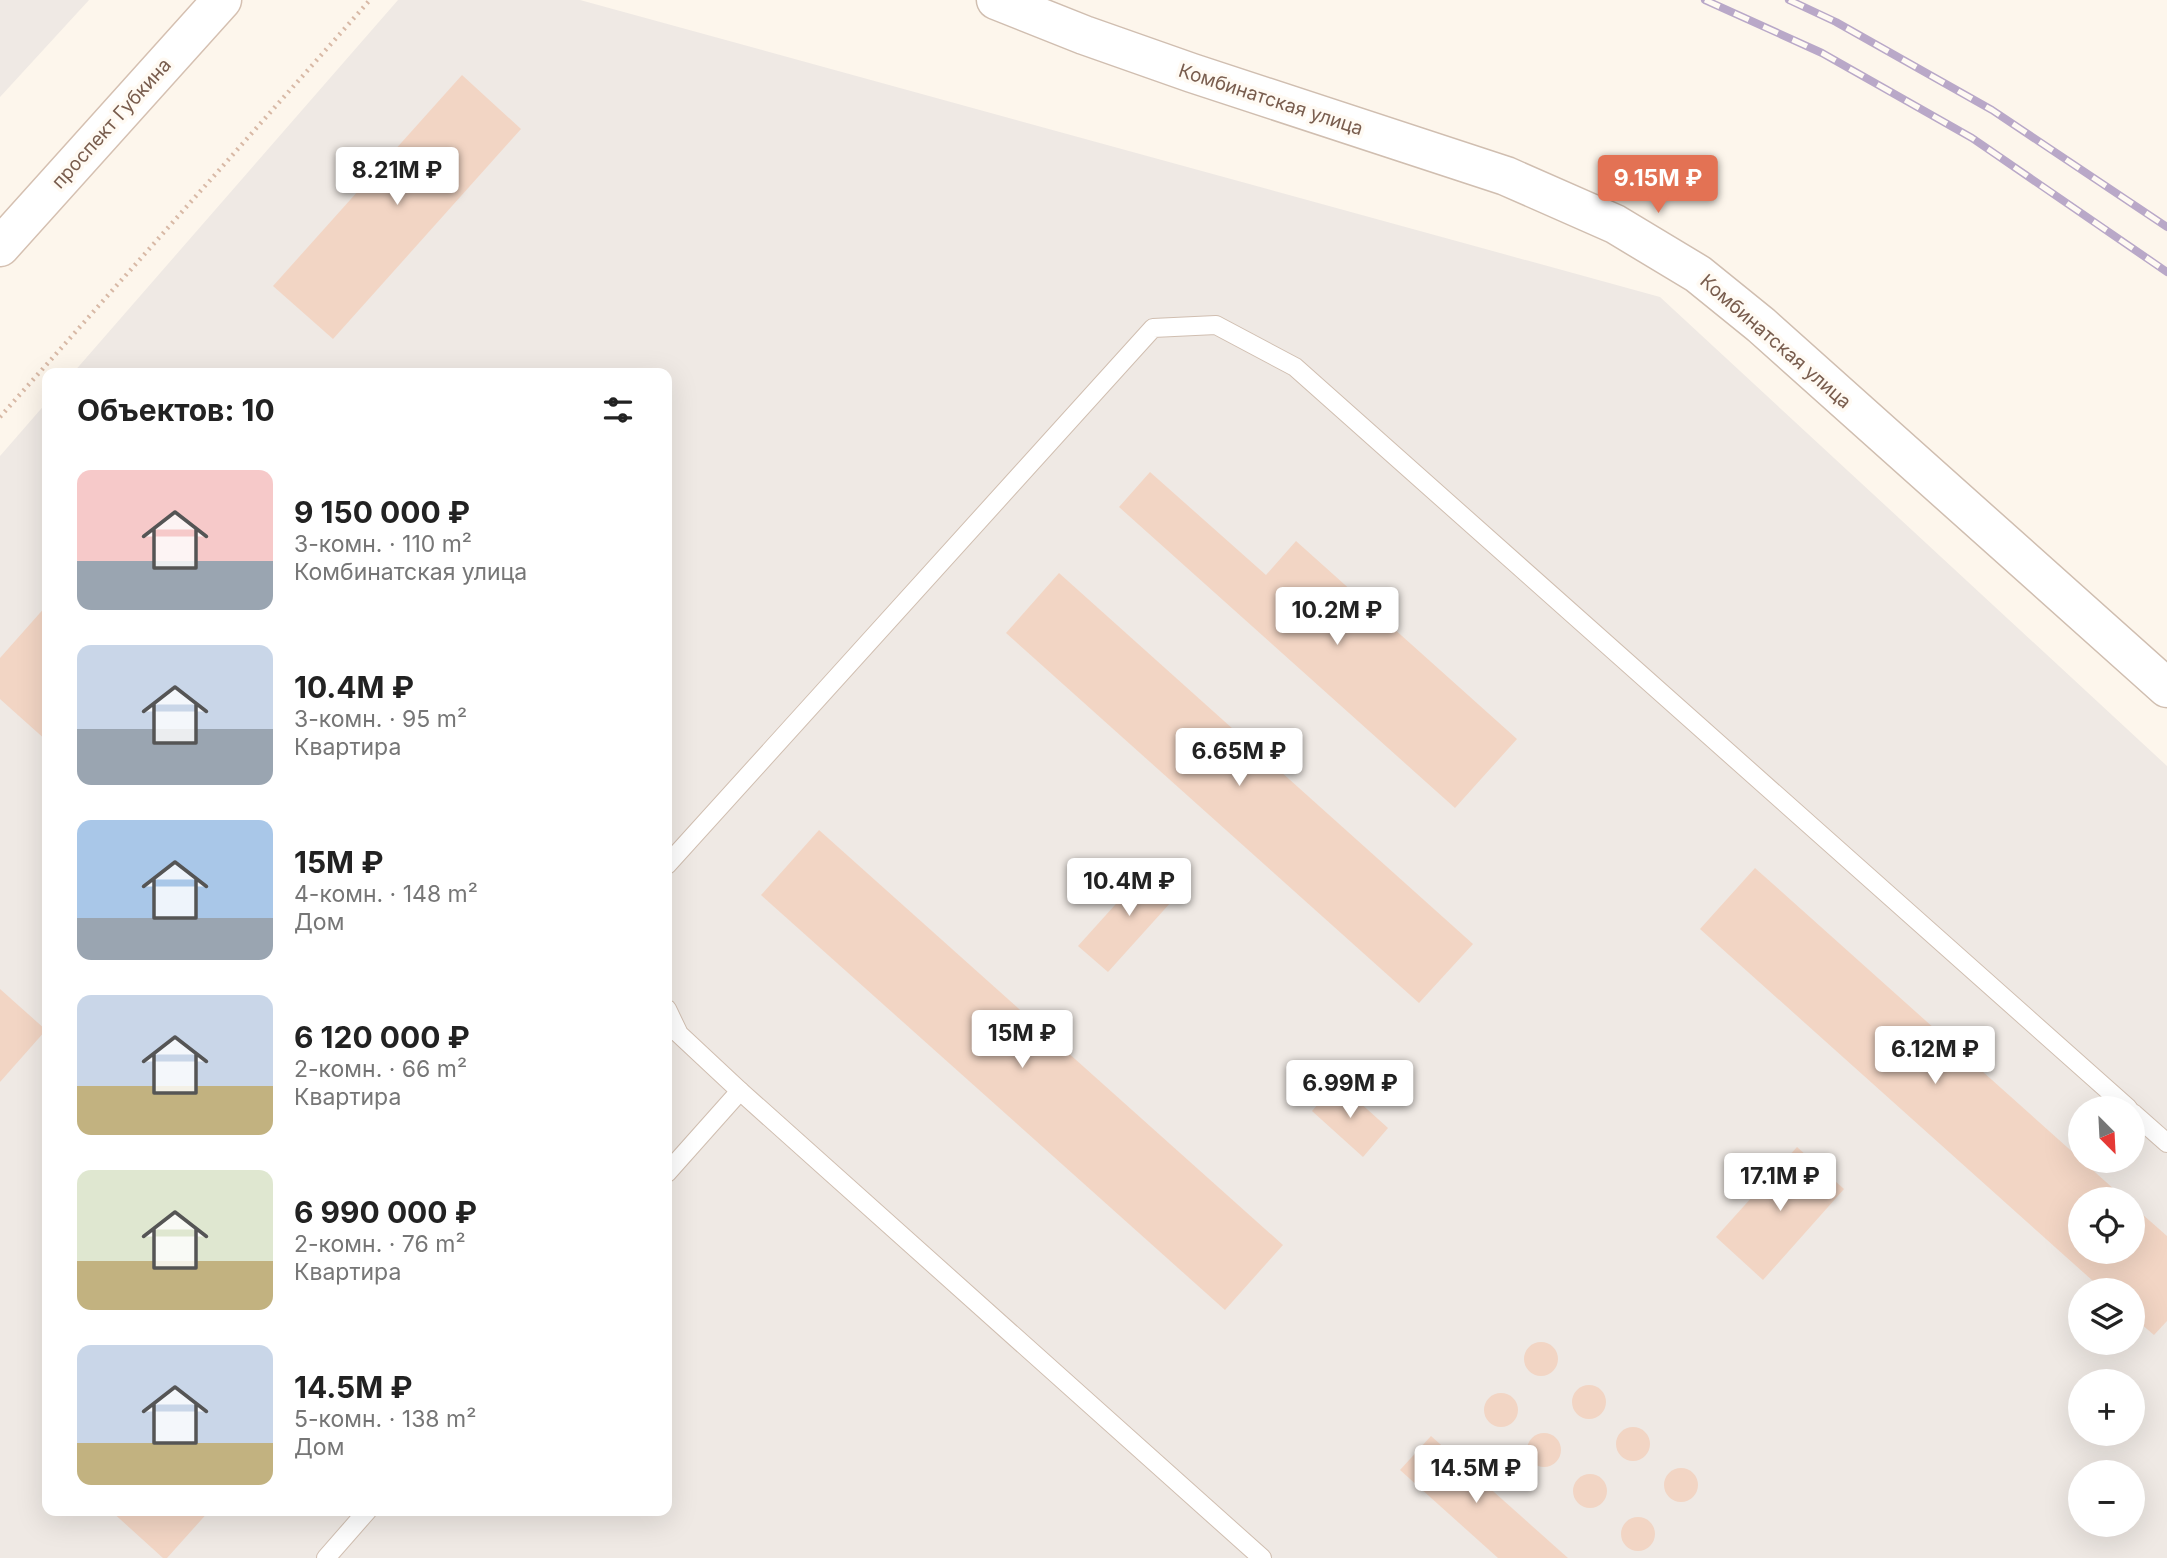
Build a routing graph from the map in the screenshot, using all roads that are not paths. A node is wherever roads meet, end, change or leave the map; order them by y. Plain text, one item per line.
1 (222, 0) edge
2 (996, 0) edge
3 (0, 247) edge
4 (2167, 688) edge
5 (672, 859) edge
6 (672, 1019) edge
7 (740, 1091) junction
8 (2115, 1096) edge
9 (2146, 1124) edge
10 (2167, 1143) edge
11 (672, 1167) edge
12 (363, 1516) edge
13 (326, 1558) edge
14 (1262, 1558) edge

1 - 3 street, проспект Губкина
2 - 4 street, Комбинатская улица
5 - 8 lane
6 - 7 lane
7 - 11 lane
7 - 14 lane
9 - 10 lane
12 - 13 lane

